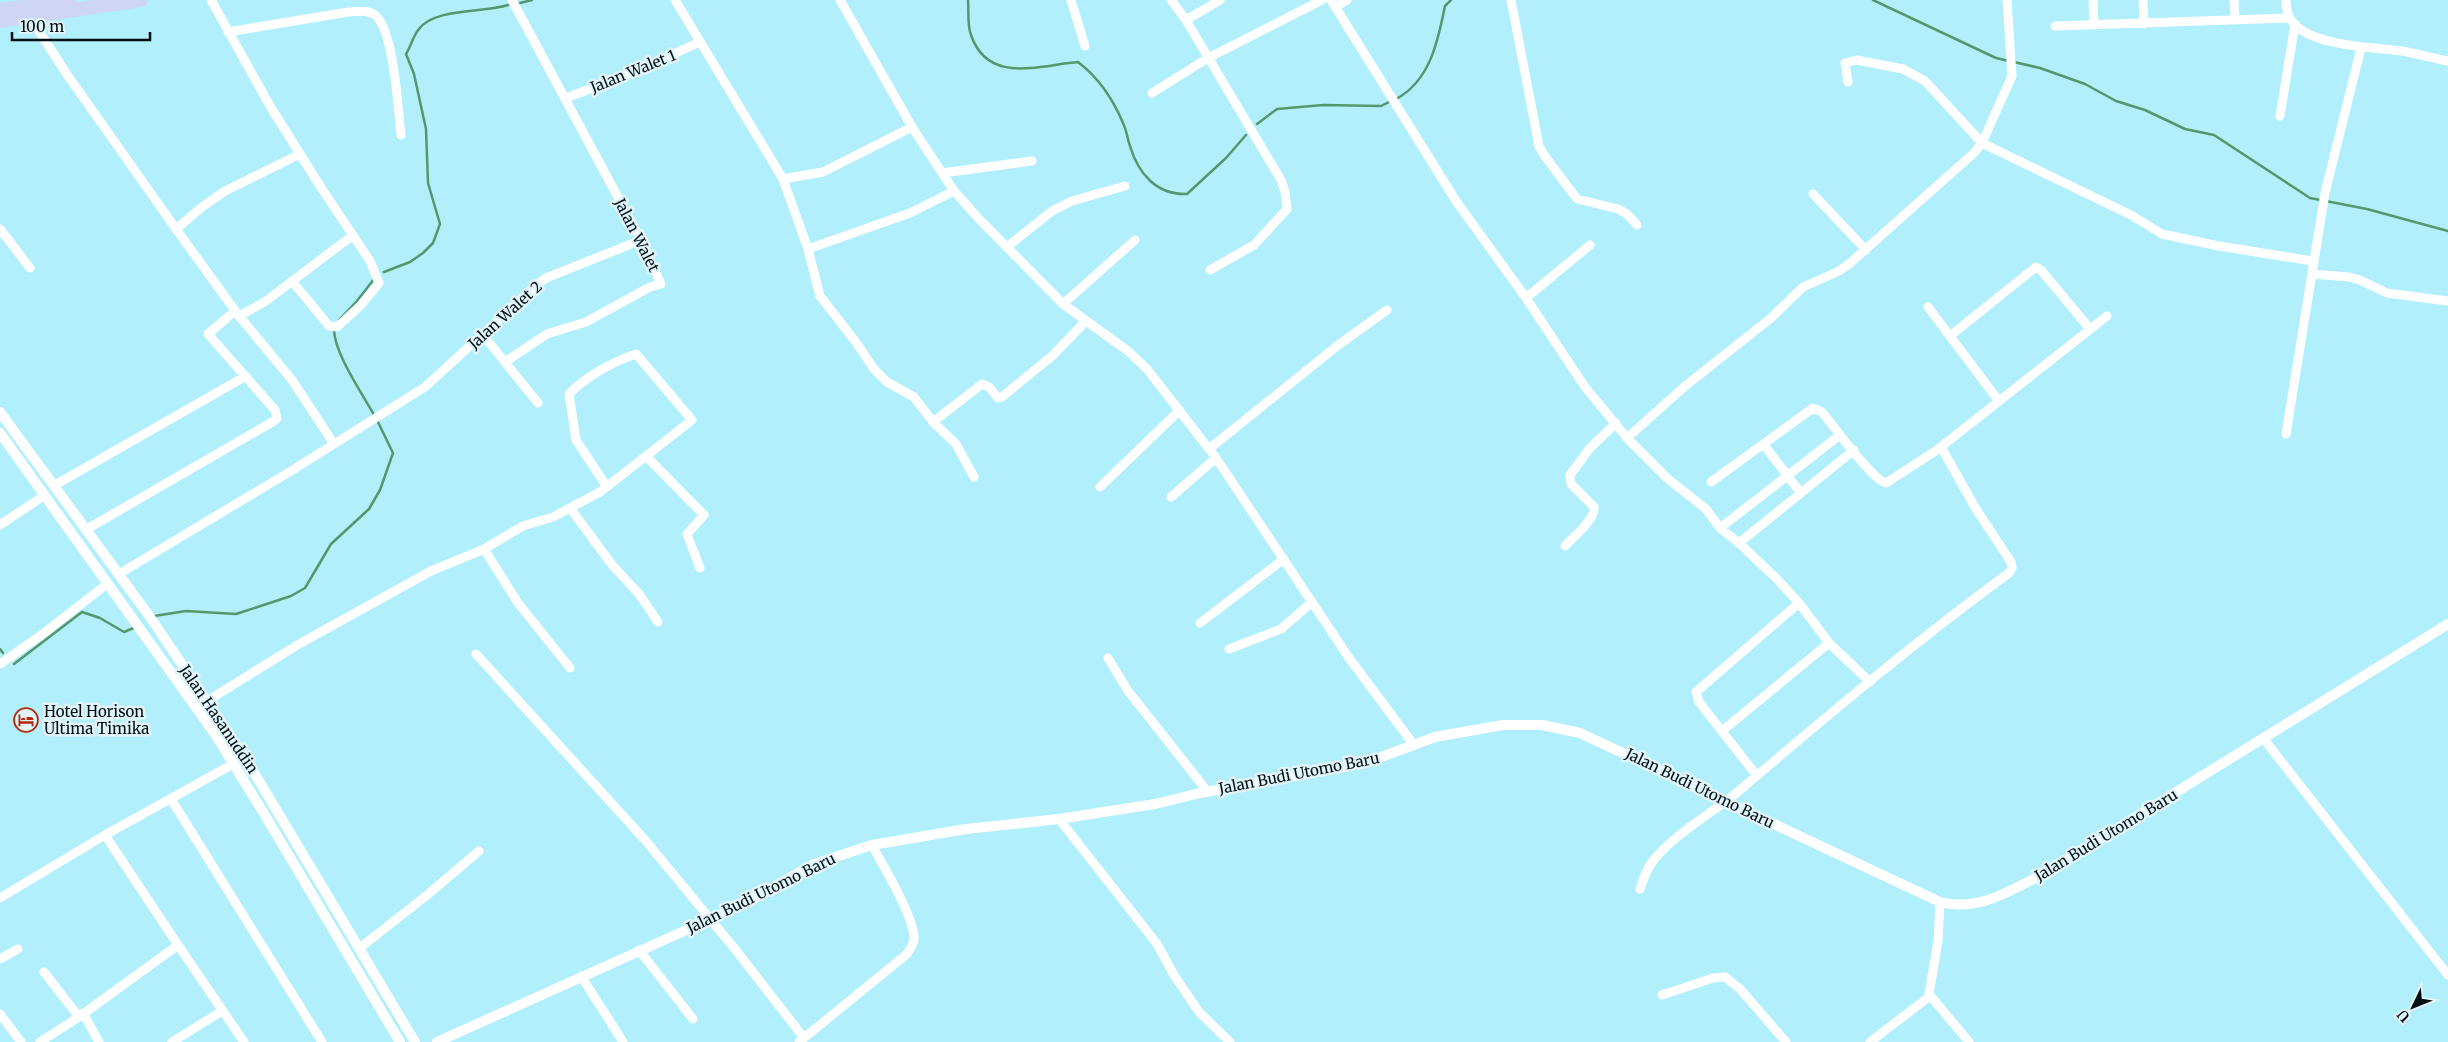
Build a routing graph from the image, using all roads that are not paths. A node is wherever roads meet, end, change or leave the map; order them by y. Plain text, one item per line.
1 (70, 0) edge
2 (141, 0) edge
3 (211, 0) edge
4 (512, 0) edge
5 (675, 0) edge
6 (840, 0) edge
7 (1071, 0) edge
8 (1171, 0) edge
9 (1220, 0) edge
10 (1322, 0) edge
11 (1347, 0) edge
12 (2007, 0) edge
13 (2093, 0) edge
14 (2143, 0) edge
15 (2234, 0) edge
16 (2286, 0) edge
17 (1511, 2) edge
18 (1333, 3) edge
19 (0, 10) edge
20 (30, 17) junction
21 (2235, 19) junction
22 (1186, 20) junction
23 (0, 21) edge
24 (2292, 21) junction
25 (2144, 24) junction
26 (2055, 26) dead end
27 (2094, 26) junction
28 (228, 32) junction
29 (700, 42) junction
30 (1085, 46) dead end
31 (2361, 48) junction
32 (1208, 58) junction
33 (2448, 61) edge
34 (1848, 82) dead end
35 (1152, 93) dead end
36 (566, 98) junction
37 (2280, 116) dead end
38 (912, 128) junction
39 (401, 135) dead end
40 (1982, 143) junction
41 (300, 154) junction
42 (1032, 161) dead end
43 (942, 173) junction
44 (783, 179) junction
45 (1125, 186) dead end
46 (954, 191) junction
47 (1814, 194) dead end
48 (1637, 225) dead end
49 (0, 229) edge
50 (176, 229) junction
51 (354, 235) junction
52 (641, 240) junction
53 (1136, 240) dead end
54 (1590, 245) dead end
55 (1007, 247) junction
56 (808, 249) junction
57 (1866, 250) junction
58 (2312, 261) junction
59 (30, 268) dead end
60 (1210, 270) dead end
61 (2312, 274) junction
62 (292, 281) junction
63 (1526, 298) junction
64 (2448, 301) edge
65 (1063, 304) junction
66 (1928, 307) dead end
67 (1387, 310) dead end
68 (237, 313) junction
69 (2107, 316) dead end
70 (1085, 322) junction
71 (2090, 329) junction
72 (482, 335) junction
73 (1950, 336) junction
74 (505, 362) junction
75 (246, 376) junction
76 (1998, 400) junction
77 (538, 403) dead end
78 (1180, 410) junction
79 (0, 412) edge
80 (933, 422) junction
81 (1616, 423) junction
82 (0, 432) edge
83 (1840, 434) junction
84 (2286, 434) dead end
85 (1627, 438) junction
86 (334, 444) junction
87 (1764, 445) junction
88 (1941, 447) junction
89 (1209, 449) junction
90 (1854, 450) junction
91 (646, 456) junction
92 (1216, 458) junction
93 (1787, 476) junction
94 (974, 477) dead end
95 (1711, 482) dead end
96 (56, 485) junction
97 (1100, 486) dead end
98 (607, 487) junction
99 (1800, 492) junction
100 (46, 495) junction
101 (1171, 497) dead end
102 (570, 508) junction
103 (0, 524) edge
104 (1720, 528) junction
105 (87, 529) junction
106 (1738, 543) junction
107 (1565, 546) dead end
108 (484, 549) junction
109 (1284, 558) junction
110 (700, 568) dead end
111 (119, 574) junction
112 (108, 584) junction
113 (1312, 602) junction
114 (1799, 603) junction
115 (658, 622) dead end
116 (1200, 623) dead end
117 (2448, 624) edge
118 (1829, 642) junction
119 (1229, 650) dead end
120 (476, 654) dead end
121 (1108, 658) dead end
122 (0, 664) edge
123 (570, 668) dead end
124 (1870, 682) junction
125 (207, 701) junction
126 (1722, 731) junction
127 (2263, 738) junction
128 (1414, 746) junction
129 (233, 764) junction
130 (1757, 776) junction
131 (1208, 792) junction
132 (171, 799) junction
133 (1726, 802) junction
134 (1059, 819) junction
135 (105, 835) junction
136 (872, 845) junction
137 (479, 851) dead end
138 (1640, 890) dead end
139 (0, 898) edge
140 (1940, 902) junction
141 (711, 919) junction
142 (178, 945) junction
143 (361, 947) junction
144 (18, 948) dead end
145 (639, 950) junction
146 (0, 959) edge
147 (44, 972) dead end
148 (2448, 975) edge
149 (581, 976) junction
150 (1662, 995) dead end
151 (1930, 996) junction
152 (222, 1011) junction
153 (0, 1014) edge
154 (81, 1015) junction
155 (693, 1019) dead end
156 (801, 1040) edge
157 (21, 1042) edge
158 (40, 1042) edge
159 (99, 1042) edge
160 (172, 1042) edge
161 (244, 1042) edge
162 (322, 1042) edge
163 (400, 1042) edge
164 (415, 1042) edge
165 (437, 1042) edge
166 (623, 1042) edge
167 (1230, 1042) edge
168 (1786, 1042) edge
169 (1870, 1042) edge
170 (1969, 1042) edge

1 - 19 highway
2 - 20 highway
3 - 28 street
4 - 36 street, Jalan Walet
5 - 29 street
6 - 38 street
7 - 30 street
8 - 22 street
9 - 22 street
10 - 32 street
11 - 18 street
12 - 40 street
13 - 27 street
14 - 25 street
15 - 21 street
16 - 24 street
17 - 48 street
18 - 63 street
20 - 23 highway
20 - 50 street
21 - 24 street
21 - 25 street
22 - 32 street
24 - 31 street
24 - 37 street
25 - 27 street
26 - 27 street
28 - 39 street
28 - 41 street
29 - 36 street, Jalan Walet 1
29 - 44 street
31 - 33 street
31 - 58 street
32 - 35 street
32 - 60 street
34 - 40 street
36 - 52 street, Jalan Walet
38 - 43 street
38 - 44 street
40 - 57 street
40 - 58 street
41 - 50 street
41 - 51 street
42 - 43 street
43 - 46 street
44 - 56 street
45 - 55 street
46 - 55 street
46 - 56 street
47 - 57 street
49 - 59 street
50 - 68 street
51 - 62 street
51 - 62 street
52 - 72 street, Jalan Walet 2
52 - 74 street, Jalan Walet
53 - 65 street
54 - 63 street
55 - 65 street
56 - 80 street
57 - 85 street
58 - 61 street
61 - 64 street
61 - 84 street
62 - 68 street
63 - 81 street
65 - 70 street
66 - 73 street
67 - 89 street
68 - 75 street
68 - 86 street
69 - 71 street
70 - 78 street
70 - 80 street
71 - 73 street
71 - 76 street
72 - 74 street
72 - 86 street, Jalan Walet 2
73 - 76 street
74 - 77 street
75 - 96 street
75 - 105 street
76 - 88 street
78 - 89 street
78 - 97 street
79 - 96 street, Jalan Hasanuddin
80 - 94 street
81 - 85 street
81 - 107 street
82 - 100 street, Jalan Hasanuddin
83 - 87 street
83 - 90 street
83 - 93 street
85 - 104 street
86 - 111 street, Jalan Walet 2
87 - 93 street
87 - 95 street
88 - 90 street
88 - 124 street
89 - 92 street
90 - 99 street
91 - 98 street
91 - 98 street
91 - 110 street
92 - 101 street
92 - 109 street
93 - 99 street
93 - 104 street
96 - 105 street, Jalan Hasanuddin
98 - 102 street
99 - 106 street
100 - 103 street
100 - 112 street, Jalan Hasanuddin
102 - 108 street
102 - 115 street
104 - 106 street
105 - 111 street, Jalan Hasanuddin
106 - 114 street
108 - 123 street
108 - 125 street
109 - 113 street
109 - 116 street
111 - 125 street, Jalan Hasanuddin
112 - 122 street
112 - 129 street, Jalan Hasanuddin
113 - 119 street
113 - 128 street
114 - 118 street
114 - 126 street
117 - 127 street, Jalan Budi Utomo Baru
118 - 124 street
118 - 126 street
120 - 141 street
121 - 131 street
124 - 130 street
125 - 143 street, Jalan Hasanuddin
126 - 130 street
127 - 140 street, Jalan Budi Utomo Baru
127 - 148 street
128 - 131 street, Jalan Budi Utomo Baru
128 - 133 street, Jalan Budi Utomo Baru
129 - 132 street
129 - 163 street, Jalan Hasanuddin
130 - 133 street
131 - 134 street, Jalan Budi Utomo Baru
132 - 135 street
132 - 162 street
133 - 138 street
133 - 140 street, Jalan Budi Utomo Baru
134 - 136 street, Jalan Budi Utomo Baru
134 - 167 street
135 - 139 street
135 - 142 street
136 - 141 street, Jalan Budi Utomo Baru
136 - 156 street
137 - 143 street
140 - 151 street
141 - 145 street, Jalan Budi Utomo Baru
141 - 156 street
142 - 152 street
142 - 154 street
143 - 164 street, Jalan Hasanuddin
144 - 146 street
145 - 149 street, Jalan Budi Utomo Baru
145 - 155 street
147 - 154 street
149 - 165 street, Jalan Budi Utomo Baru
149 - 166 street
150 - 168 street
151 - 169 street
151 - 170 street
152 - 160 street
152 - 161 street
153 - 157 street
154 - 158 street
154 - 159 street

